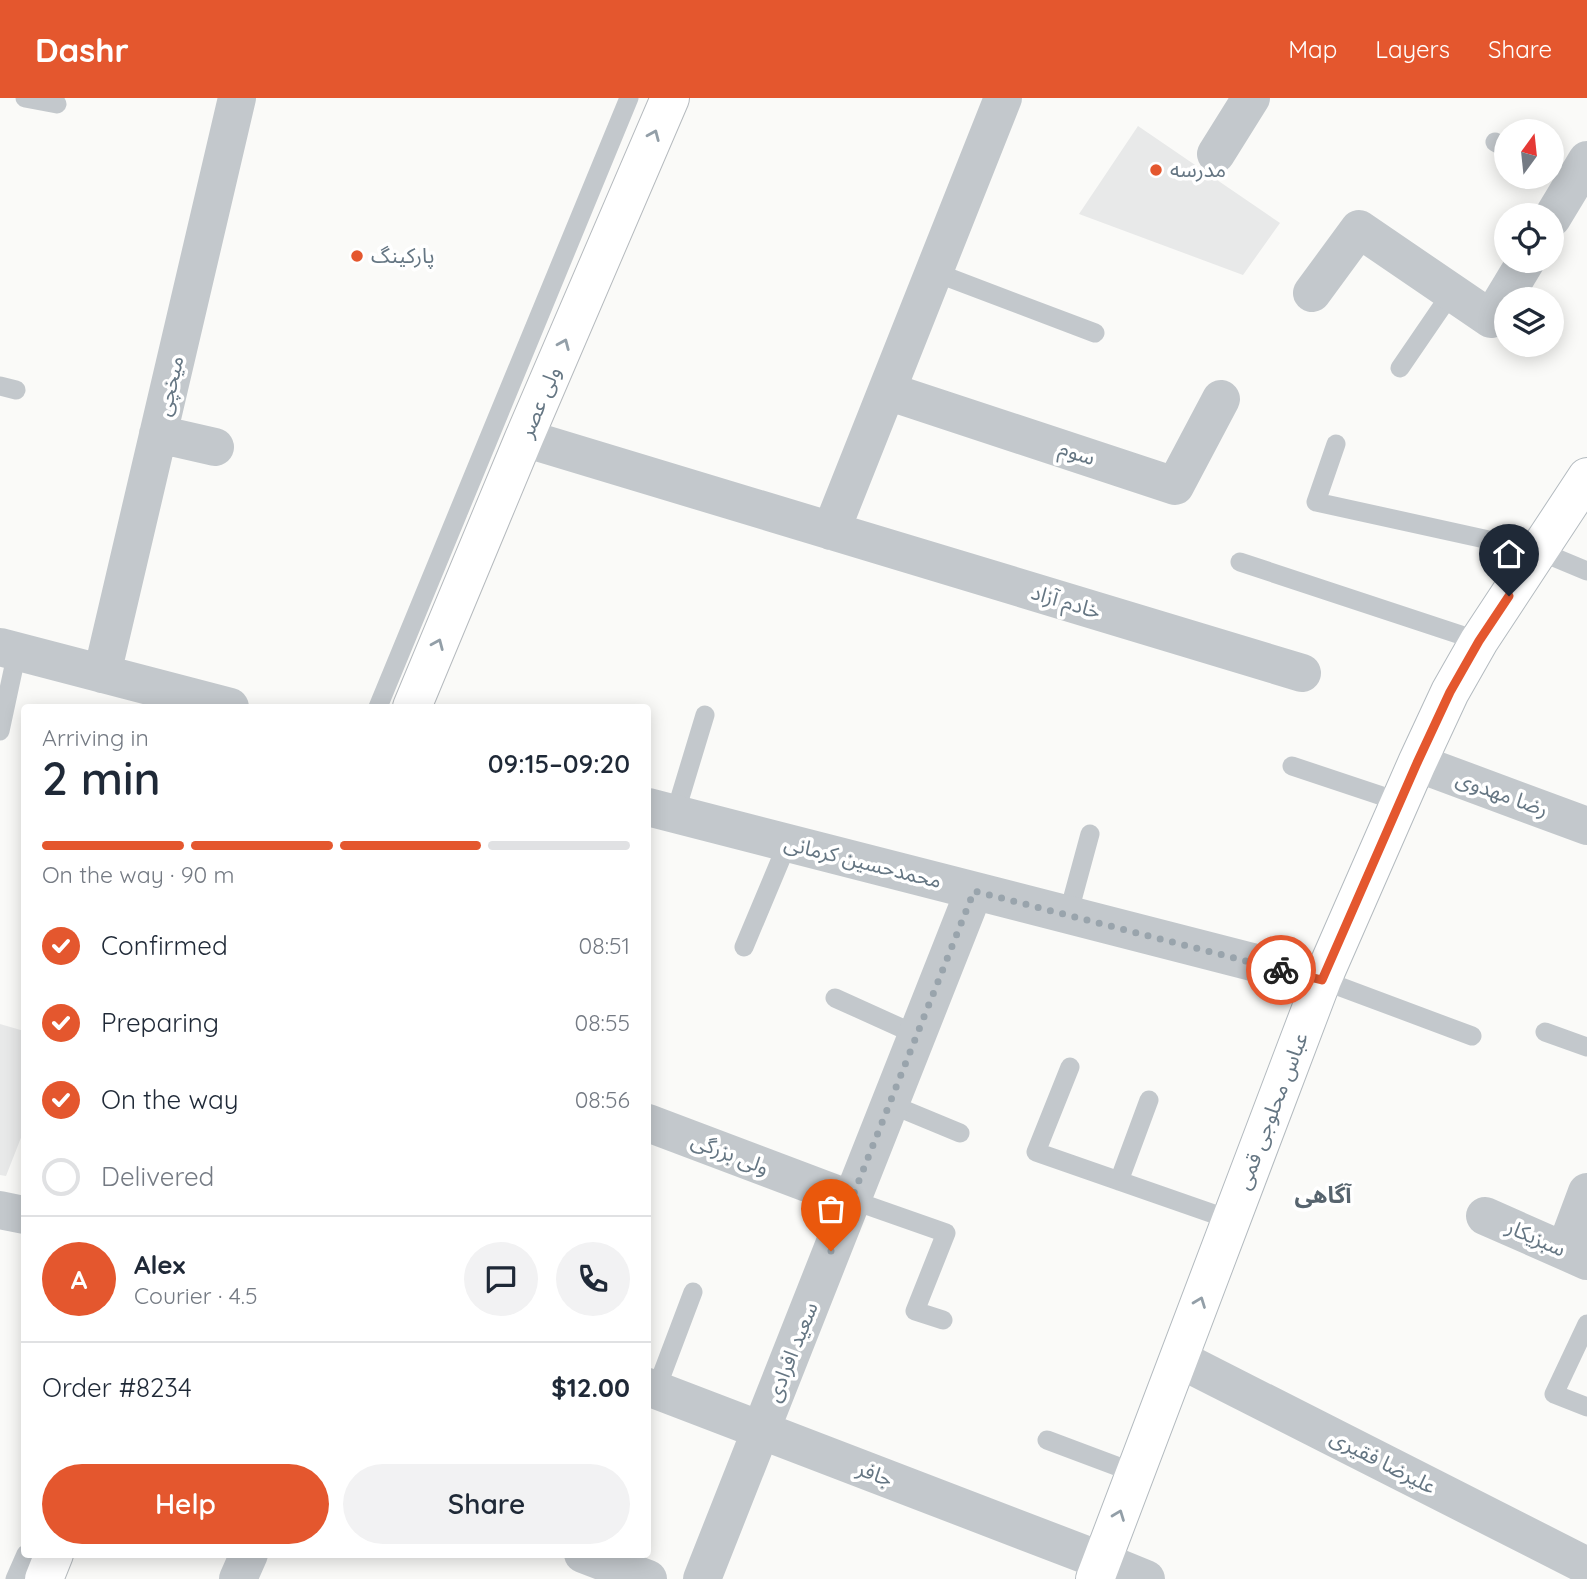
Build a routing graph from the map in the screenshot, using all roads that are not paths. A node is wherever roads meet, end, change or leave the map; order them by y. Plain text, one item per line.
1 (25, 98) edge
2 (237, 98) edge
3 (629, 98) edge
4 (670, 98) edge
5 (1003, 98) edge
6 (1251, 98) edge
7 (57, 104) dead end
8 (1216, 154) dead end
9 (934, 272) junction
10 (1519, 273) edge
11 (1452, 292) junction
12 (1312, 293) dead end
13 (1095, 333) dead end
14 (1401, 368) dead end
15 (887, 391) junction
16 (1221, 400) dead end
17 (158, 434) junction
18 (524, 438) junction
19 (1336, 444) dead end
20 (215, 447) dead end
21 (1587, 477) edge
22 (831, 531) junction
23 (1539, 551) junction
24 (1240, 562) dead end
25 (1587, 570) edge
26 (1479, 641) junction
27 (8, 649) edge
28 (1301, 673) dead end
29 (102, 674) junction
30 (141, 696) edge
31 (206, 704) edge
32 (379, 704) edge
33 (413, 704) edge
34 (705, 715) dead end
35 (0, 731) edge
36 (1417, 763) junction
37 (1292, 766) dead end
38 (1400, 802) junction
39 (662, 810) edge
40 (1587, 826) edge
41 (1090, 834) dead end
42 (788, 842) junction
43 (974, 891) junction
44 (1068, 915) junction
45 (744, 947) dead end
46 (1322, 980) junction
47 (835, 998) dead end
48 (1545, 1032) dead end
49 (917, 1035) junction
50 (1472, 1036) dead end
51 (1587, 1047) edge
52 (1070, 1067) dead end
53 (1149, 1100) dead end
54 (890, 1104) junction
55 (651, 1124) edge
56 (960, 1133) dead end
57 (1119, 1181) junction
58 (1587, 1192) edge
59 (852, 1200) junction
60 (0, 1210) edge
61 (21, 1214) edge
62 (1485, 1216) dead end
63 (1231, 1220) junction
64 (1576, 1256) edge
65 (693, 1292) dead end
66 (943, 1320) dead end
67 (1587, 1324) edge
68 (1179, 1359) junction
69 (652, 1389) edge
70 (1587, 1407) edge
71 (761, 1431) junction
72 (1047, 1440) dead end
73 (1135, 1473) junction
74 (24, 1558) edge
75 (52, 1558) edge
76 (247, 1558) edge
77 (593, 1558) edge
78 (1587, 1566) edge
79 (1099, 1570) edge
80 (15, 1579) edge
81 (44, 1579) edge
82 (238, 1579) edge
83 (648, 1579) edge
84 (702, 1579) edge
85 (1146, 1579) edge

1 - 7 lane
2 - 17 street, میخچی
3 - 32 lane
18 -> 4 street, ولی عصر
5 - 9 street
6 - 8 street
9 - 13 lane
9 - 15 street
10 - 11 street
11 - 12 street
11 - 14 lane
15 - 16 street, سوم
15 - 22 street
17 - 20 street
17 - 29 street, میخچی
18 - 22 street, خادم آزاد
33 -> 18 street, ولی عصر
19 - 23 lane
21 - 23 street, عباس محلوجی قمی
22 - 28 street, خادم آزاد
23 - 25 lane
23 - 26 street, عباس محلوجی قمی
24 - 26 lane
26 - 36 street, عباس محلوجی قمی
27 - 29 street
27 - 35 lane
29 - 30 street
30 - 31 street
34 - 39 lane
36 - 38 street, عباس محلوجی قمی
36 - 40 street, رضا مهدوی
37 - 38 lane
38 - 46 street, عباس محلوجی قمی
39 - 42 street, محمدحسین کرمانی
41 - 44 lane
42 - 43 street, محمدحسین کرمانی
42 - 45 lane
43 - 44 street, محمدحسین کرمانی
43 - 49 street, سعید افرادی
44 - 46 street, محمدحسین کرمانی
46 - 50 lane
46 - 63 street, عباس محلوجی قمی
47 - 49 lane
48 - 51 lane
49 - 54 street, سعید افرادی
52 - 57 lane
53 - 57 lane
54 - 56 lane
54 - 59 street, سعید افرادی
55 - 59 street, ولی بزرگی
57 - 63 lane
58 - 64 street
59 - 66 lane
59 - 71 street, سعید افرادی
60 - 61 street
62 - 64 street, سبزیکار
68 -> 63 street, عباس محلوجی قمی
65 - 69 lane
67 - 70 lane
68 - 73 street, عباس محلوجی قمی
68 - 78 street, علیرضا فقیری
69 - 71 street, جافر
71 - 79 street, جافر
71 - 84 street, سعید افرادی
72 - 73 lane
79 -> 73 street, عباس محلوجی قمی
74 - 80 lane
75 - 81 street
76 - 82 street
77 - 83 street
79 - 85 street, جافر

